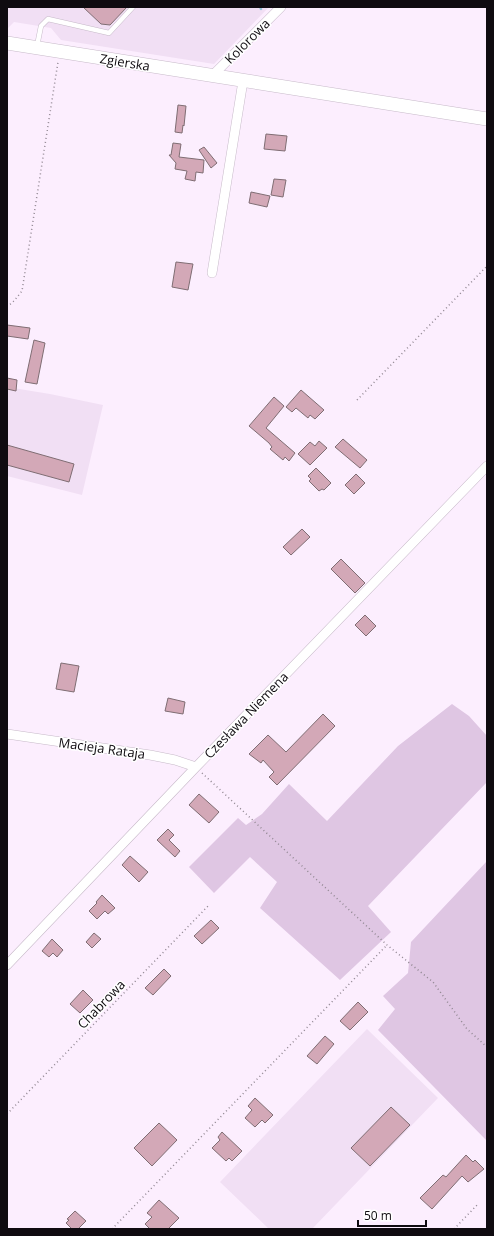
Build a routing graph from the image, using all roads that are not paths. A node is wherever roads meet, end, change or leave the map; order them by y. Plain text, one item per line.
1 (133, 7) edge
2 (281, 7) edge
3 (7, 43) edge
4 (37, 48) junction
5 (213, 76) junction
6 (243, 80) junction
7 (487, 119) edge
8 (212, 273) dead end
9 (487, 466) edge
10 (7, 734) edge
11 (196, 767) junction
12 (7, 965) edge

1 - 4 lane
2 - 5 street, Kolorowa
3 - 4 main road, Zgierska
4 - 5 main road, Zgierska
5 - 6 main road, Zgierska
6 - 7 main road, Zgierska
6 - 8 street
9 - 11 street, Czesława Niemena
10 - 11 street, Macieja Rataja
11 - 12 street, Czesława Niemena

